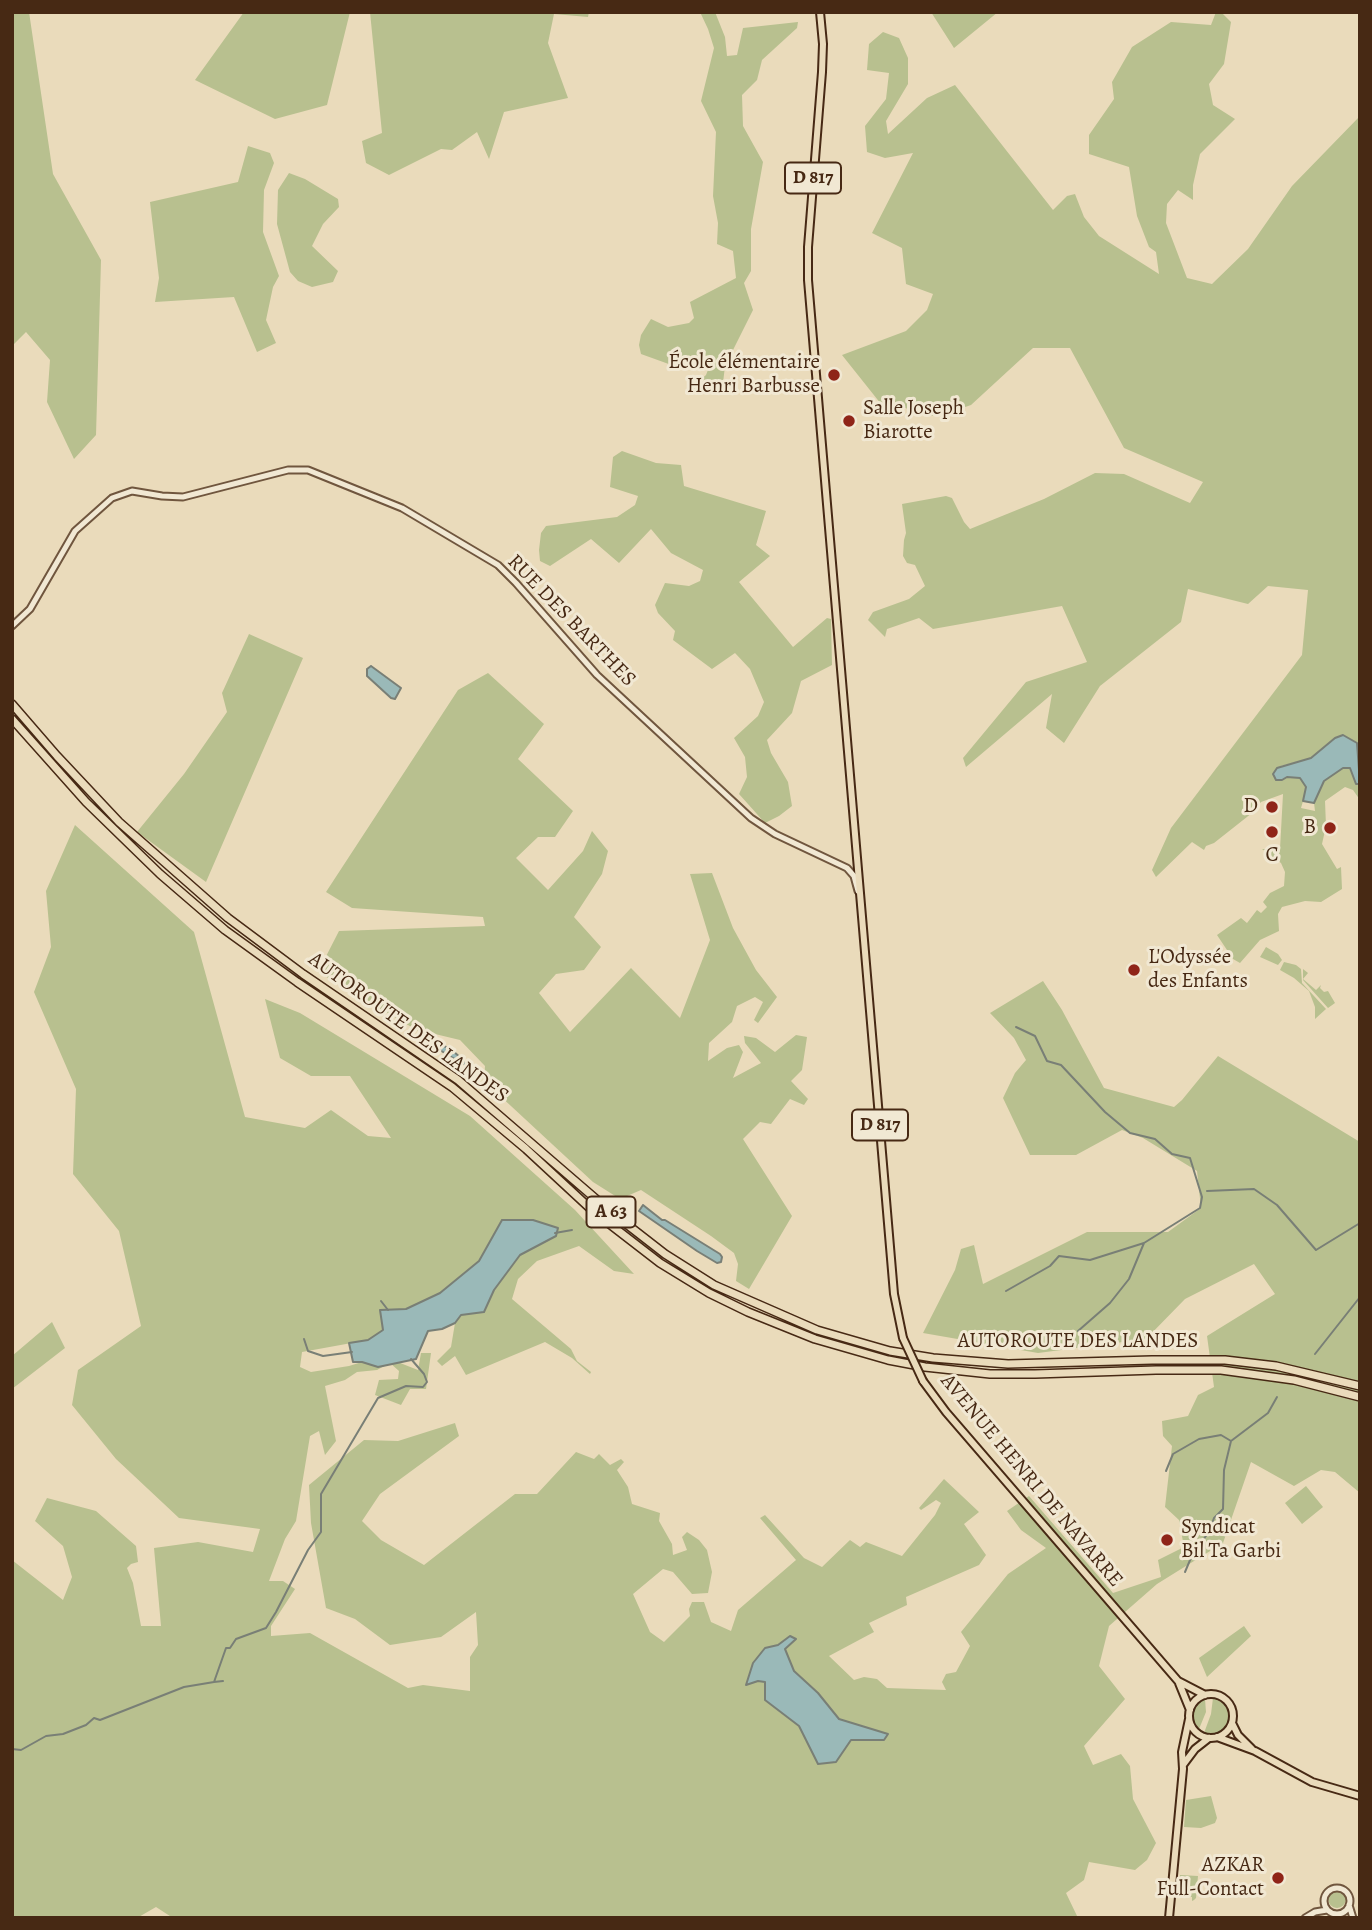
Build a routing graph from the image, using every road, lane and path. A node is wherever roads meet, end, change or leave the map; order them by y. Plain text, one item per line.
1 (820, 12) edge
2 (12, 626) edge
3 (12, 704) edge
4 (12, 719) edge
5 (858, 865) junction
6 (847, 868) junction
7 (862, 911) junction
8 (1360, 1386) edge
9 (1360, 1397) edge
10 (1178, 1681) junction
11 (1205, 1695) junction
12 (1190, 1710) junction
13 (1189, 1719) junction
14 (1232, 1723) junction
15 (1217, 1737) junction
16 (1209, 1738) junction
17 (1255, 1751) junction
18 (1183, 1765) junction
19 (1360, 1796) edge
20 (1323, 1901) junction
21 (1349, 1905) junction
22 (1327, 1910) junction
23 (1315, 1912) junction
24 (1340, 1914) junction
25 (1170, 1918) edge
26 (1305, 1918) edge
27 (1351, 1918) edge

1 - 5 main road, D 817
2 - 6 street, RUE DES BARTHES
3 - 8 highway, AUTOROUTE DES LANDES / A 63
4 - 9 highway, AUTOROUTE DES LANDES / A 63
5 - 6 street
5 - 7 main road, AVENUE HENRI DE NAVARRE / D 817
6 - 7 street
7 - 10 main road, AVENUE HENRI DE NAVARRE / D 817, bridge
10 - 11 main road, AVENUE HENRI DE NAVARRE / D 817
10 - 12 main road, AVENUE HENRI DE NAVARRE / D 817
11 - 12 main road
11 - 14 main road
12 - 13 main road
13 - 16 main road
13 - 18 main road
14 - 15 main road
14 - 17 main road
15 - 16 main road
15 - 17 main road
16 - 18 main road
17 - 19 main road
18 - 25 main road
20 - 21 street
20 - 22 street
20 - 23 street
21 - 24 street
21 - 27 street
22 - 23 street
22 - 24 street
23 - 26 street
24 - 27 street

